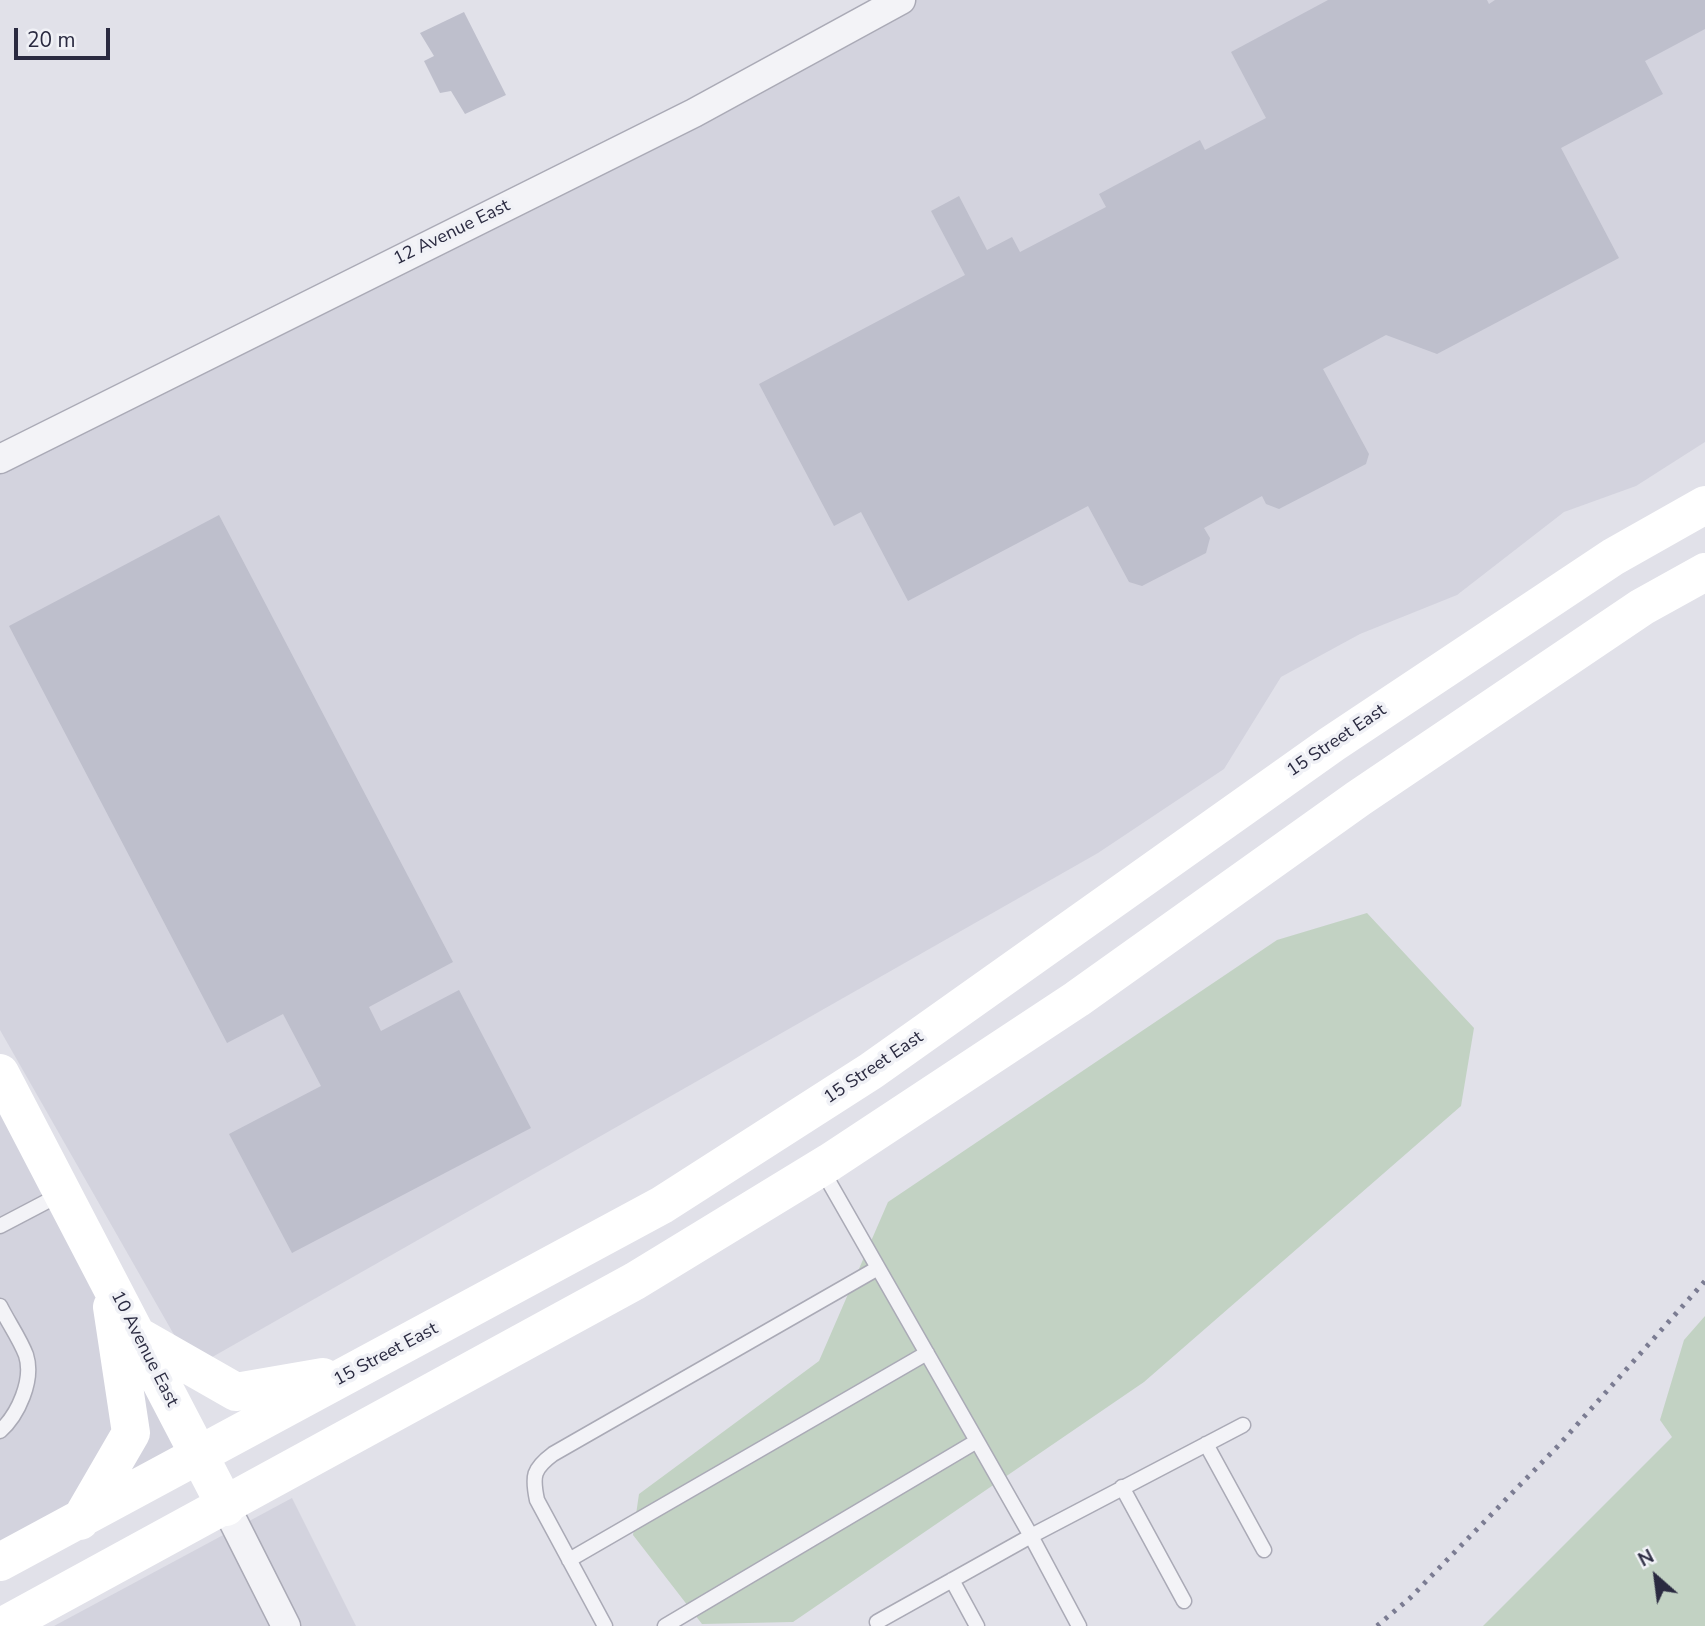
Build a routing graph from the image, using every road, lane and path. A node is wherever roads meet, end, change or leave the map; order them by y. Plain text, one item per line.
1 (901, 0) edge
2 (0, 459) edge
3 (1705, 505) edge
4 (1705, 572) edge
5 (0, 1073) edge
6 (820, 1167) junction
7 (62, 1193) junction
8 (0, 1226) edge
9 (878, 1268) junction
10 (108, 1281) junction
11 (0, 1306) edge
12 (138, 1336) junction
13 (927, 1353) junction
14 (359, 1370) junction
15 (1242, 1425) dead end
16 (0, 1431) edge
17 (977, 1441) junction
18 (1206, 1444) junction
19 (198, 1455) junction
20 (1122, 1488) junction
21 (226, 1507) junction
22 (80, 1521) junction
23 (1031, 1536) junction
24 (1264, 1550) dead end
25 (569, 1560) junction
26 (0, 1562) edge
27 (952, 1580) junction
28 (1184, 1601) dead end
29 (877, 1622) dead end
30 (3, 1626) edge
31 (286, 1626) edge
32 (605, 1626) edge
33 (665, 1626) edge
34 (977, 1626) edge
35 (1079, 1626) edge

1 - 2 street, 12 Avenue East
3 - 14 main road, 15 Street East
4 - 6 main road
5 - 7 main road, 10 Avenue East
6 - 9 lane
6 - 21 main road
7 - 8 lane
7 - 10 main road, 10 Avenue East
9 - 13 lane
9 - 25 lane
10 - 12 main road, 10 Avenue East
10 - 22 main road
11 - 16 lane
12 - 14 main road
12 - 19 main road, 10 Avenue East
13 - 17 lane
13 - 25 lane
14 - 19 main road, 15 Street East
15 - 18 lane
17 - 23 lane
17 - 33 lane
18 - 20 lane
18 - 24 lane
19 - 21 main road, 10 Avenue East
19 - 22 main road, 15 Street East
20 - 23 lane
20 - 28 lane
21 - 30 main road
21 - 31 street, 10 Avenue East
22 - 26 main road, 15 Street East
23 - 27 lane
23 - 35 lane
25 - 32 lane
27 - 29 lane
27 - 34 lane

